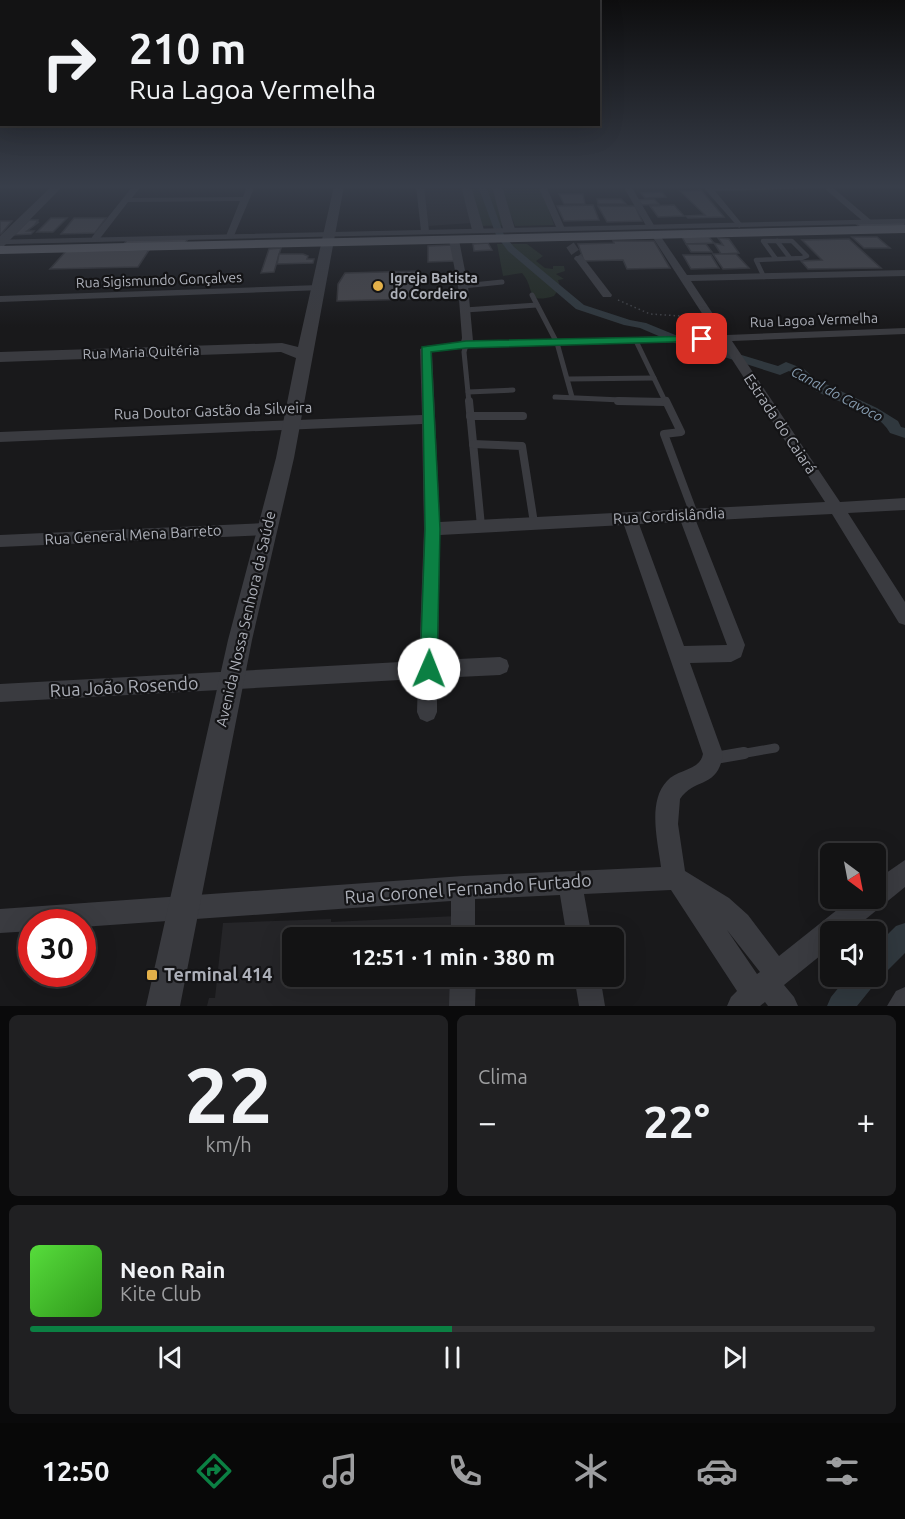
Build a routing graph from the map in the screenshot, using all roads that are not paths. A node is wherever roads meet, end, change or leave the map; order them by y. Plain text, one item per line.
1 (12, 233) edge
2 (100, 233) edge
3 (231, 233) edge
4 (331, 233) edge
5 (399, 233) edge
6 (479, 233) junction
7 (510, 233) joint
8 (601, 233) edge
9 (655, 233) edge
10 (714, 233) edge
11 (800, 233) edge
12 (565, 235) joint
13 (757, 235) junction
14 (230, 236) junction
15 (330, 238) junction
16 (95, 239) junction
17 (454, 240) junction
18 (777, 241) junction
19 (1, 244) edge
20 (579, 258) tunnel mouth
21 (790, 258) junction
22 (776, 259) junction
23 (905, 273) edge
24 (764, 277) junction
25 (684, 278) junction
26 (502, 282) dead end
27 (463, 286) junction
28 (319, 288) junction
29 (532, 295) dead end
30 (607, 295) road end
31 (0, 298) edge
32 (537, 305) junction
33 (465, 310) junction
34 (905, 331) edge
35 (308, 337) junction
36 (724, 338) junction
37 (636, 340) junction
38 (557, 342) junction
39 (466, 345) junction
40 (282, 347) junction
41 (0, 357) edge
42 (303, 357) junction
43 (654, 378) junction
44 (568, 379) junction
45 (513, 390) dead end
46 (468, 392) junction
47 (555, 397) dead end
48 (572, 397) junction
49 (665, 402) junction
50 (470, 416) junction
51 (523, 416) dead end
52 (428, 419) junction
53 (291, 425) junction
54 (0, 436) edge
55 (473, 444) junction
56 (905, 504) edge
57 (836, 507) junction
58 (690, 515) junction
59 (629, 518) junction
60 (534, 523) junction
61 (481, 526) junction
62 (266, 529) junction
63 (432, 529) junction
64 (0, 541) edge
65 (905, 616) edge
66 (676, 655) junction
67 (500, 666) dead end
68 (429, 669) junction
69 (231, 681) junction
70 (0, 693) edge
71 (426, 712) dead end
72 (775, 748) dead end
73 (713, 758) junction
74 (905, 873) edge
75 (570, 882) junction
76 (679, 882) junction
77 (886, 887) edge
78 (464, 888) junction
79 (183, 908) junction
80 (860, 909) edge
81 (0, 921) edge
82 (463, 927) edge
83 (578, 927) edge
84 (463, 987) edge
85 (589, 987) edge
86 (766, 993) edge
87 (905, 1000) edge
88 (163, 1006) edge
89 (462, 1006) edge
90 (592, 1006) edge
91 (900, 1006) edge

1 - 19 street
2 - 16 street
3 - 14 street
4 - 15 street, Avenida Nossa Senhora da Saúde
5 - 15 main road
6 - 7 main road
6 - 15 lane
6 - 17 main road
7 - 12 main road
8 - 12 main road
9 - 25 street, Estrada do Caiará
10 - 13 main road
11 - 13 main road
13 - 18 lane
13 - 22 lane
14 - 15 main road
14 - 16 main road
15 - 17 main road
15 - 19 main road
15 - 28 street, Avenida Nossa Senhora da Saúde
16 - 19 main road
17 - 27 street
18 - 21 lane
18 - 21 lane
20 - 30 street
21 - 22 lane
22 - 24 lane
23 - 24 street
24 - 25 street
25 - 36 street, Estrada do Caiará
26 - 27 lane
27 - 33 street
28 - 31 street, Rua Sigismundo Gonçalves
28 - 35 street, Avenida Nossa Senhora da Saúde
29 - 32 lane
32 - 33 lane
32 - 38 lane
33 - 39 street
34 - 36 street, Rua Lagoa Vermelha
35 - 40 street, Rua Maria Quitéria
35 - 42 street, Avenida Nossa Senhora da Saúde
36 - 37 street, Rua Lagoa Vermelha
36 - 57 street, Estrada do Caiará
37 - 38 street, Rua Lagoa Vermelha
37 - 43 lane
38 - 39 street
38 - 44 lane
39 - 46 lane
39 - 52 street
40 - 41 street, Rua Maria Quitéria
40 - 42 street, Rua Maria Quitéria
42 - 53 street, Avenida Nossa Senhora da Saúde
43 - 44 lane
43 - 49 lane
44 - 48 lane
45 - 46 lane
46 - 50 lane
47 - 48 lane
48 - 49 lane
49 - 58 lane
50 - 51 lane
50 - 55 lane
52 - 53 street, Rua Doutor Gastão da Silveira
52 - 63 street
53 - 54 street, Rua Doutor Gastão da Silveira
53 - 62 street, Avenida Nossa Senhora da Saúde
55 - 60 lane
55 - 61 lane
56 - 57 street, Rua Cordislândia
57 - 58 street, Rua Cordislândia
57 - 65 street, Estrada do Caiará
58 - 59 street, Rua Cordislândia
58 - 66 street
59 - 60 street, Rua Cordislândia
59 - 66 street
60 - 61 street, Rua Cordislândia
61 - 63 street, Rua Cordislândia
62 - 64 street, Rua General Mena Barreto
62 - 69 street, Avenida Nossa Senhora da Saúde
63 - 68 street
66 - 73 street
67 - 68 street, Rua João Rosendo
68 - 69 street, Rua João Rosendo
68 - 71 street
69 - 70 street, Rua João Rosendo
69 - 79 street, Avenida Nossa Senhora da Saúde
72 - 73 lane
73 - 76 street
74 - 77 street
75 - 76 street, Rua Coronel Fernando Furtado
75 - 78 street, Rua Coronel Fernando Furtado
75 - 83 street
76 - 86 street
78 - 79 street, Rua Coronel Fernando Furtado
78 - 82 street
79 - 81 street, Rua Coronel Fernando Furtado
79 - 88 street, Avenida Nossa Senhora da Saúde
80 - 86 street
84 - 89 street
85 - 90 street
87 - 91 street

